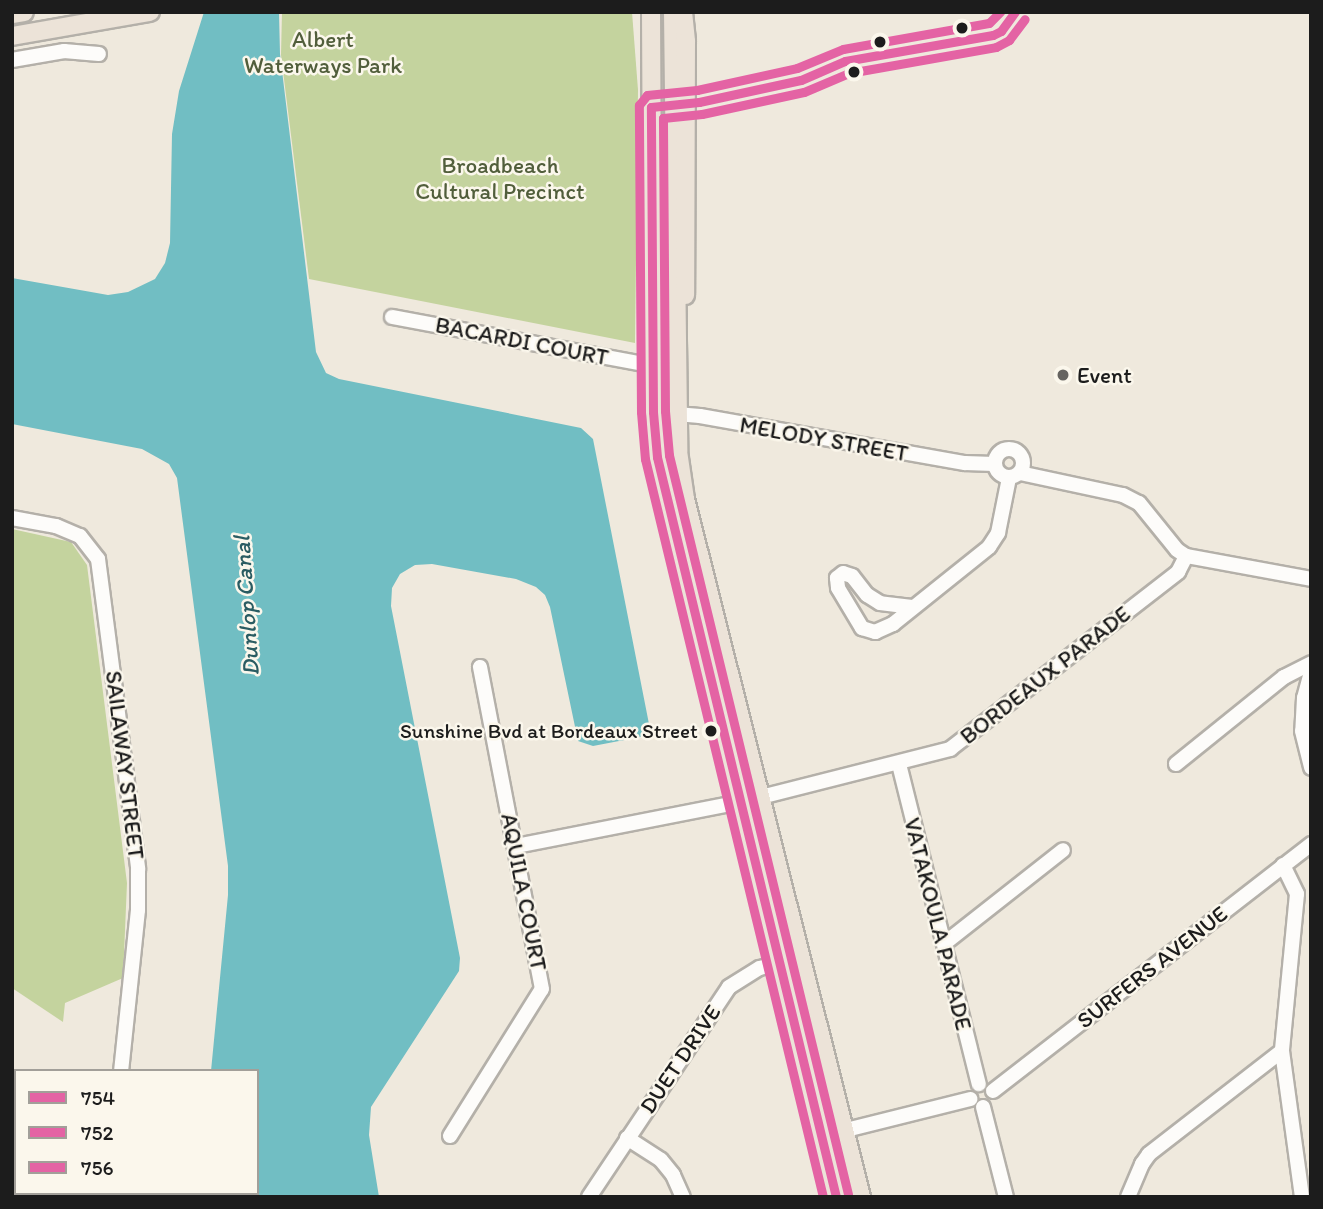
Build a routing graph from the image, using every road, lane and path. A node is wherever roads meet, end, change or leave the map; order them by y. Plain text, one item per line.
1 (23, 12) edge
2 (150, 12) edge
3 (651, 12) edge
4 (673, 12) edge
5 (683, 12) edge
6 (12, 14) edge
7 (12, 36) edge
8 (99, 54) dead end
9 (12, 61) edge
10 (392, 317) dead end
11 (675, 336) junction
12 (653, 366) junction
13 (653, 412) junction
14 (677, 414) junction
15 (994, 464) junction
16 (1014, 475) junction
17 (12, 518) edge
18 (1186, 556) junction
19 (1311, 579) edge
20 (912, 607) junction
21 (1311, 663) edge
22 (480, 667) dead end
23 (1311, 672) edge
24 (899, 764) junction
25 (1176, 764) dead end
26 (1311, 768) edge
27 (760, 797) junction
28 (741, 802) junction
29 (1311, 844) edge
30 (516, 846) junction
31 (1063, 849) dead end
32 (1283, 865) junction
33 (945, 943) junction
34 (801, 957) junction
35 (781, 962) junction
36 (1283, 1051) junction
37 (121, 1069) edge
38 (979, 1084) junction
39 (993, 1091) junction
40 (977, 1103) junction
41 (845, 1131) junction
42 (450, 1136) dead end
43 (822, 1136) junction
44 (627, 1138) junction
45 (589, 1197) edge
46 (683, 1197) edge
47 (836, 1197) edge
48 (861, 1197) edge
49 (1006, 1197) edge
50 (1128, 1197) edge
51 (1302, 1197) edge

1 - 6 main road
2 - 7 main road
3 - 12 main road
4 - 11 main road
5 - 11 main road
8 - 9 street
10 - 12 street, BACARDI COURT
11 - 14 main road
12 - 13 main road
13 - 14 street, MELODY STREET
13 - 28 main road
14 - 15 street, MELODY STREET
14 - 27 main road
15 - 16 street
15 - 16 street
16 - 18 street
16 - 20 street
17 - 37 street, SAILAWAY STREET
18 - 19 street
18 - 24 street, BORDEAUX PARADE
20 - 20 street
21 - 25 street
22 - 30 street, AQUILA COURT
23 - 26 street
24 - 27 street, BORDEAUX PARADE
24 - 33 street, VATAKOULA PARADE
27 - 28 street, BORDEAUX PARADE
27 - 34 main road
28 - 30 street, BORDEAUX PARADE
28 - 35 main road
29 - 32 street, SURFERS AVENUE
30 - 42 street, AQUILA COURT
31 - 33 street
32 - 36 street
32 - 39 street, SURFERS AVENUE
33 - 38 street, VATAKOULA PARADE
34 - 35 street, DUET DRIVE
34 - 41 main road
35 - 43 main road
35 - 44 street, DUET DRIVE
36 - 50 street
36 - 51 street
38 - 39 street
38 - 40 street
39 - 40 street
40 - 41 street
40 - 49 street
41 - 43 street
41 - 48 main road
43 - 47 main road
44 - 45 street, DUET DRIVE
44 - 46 street

